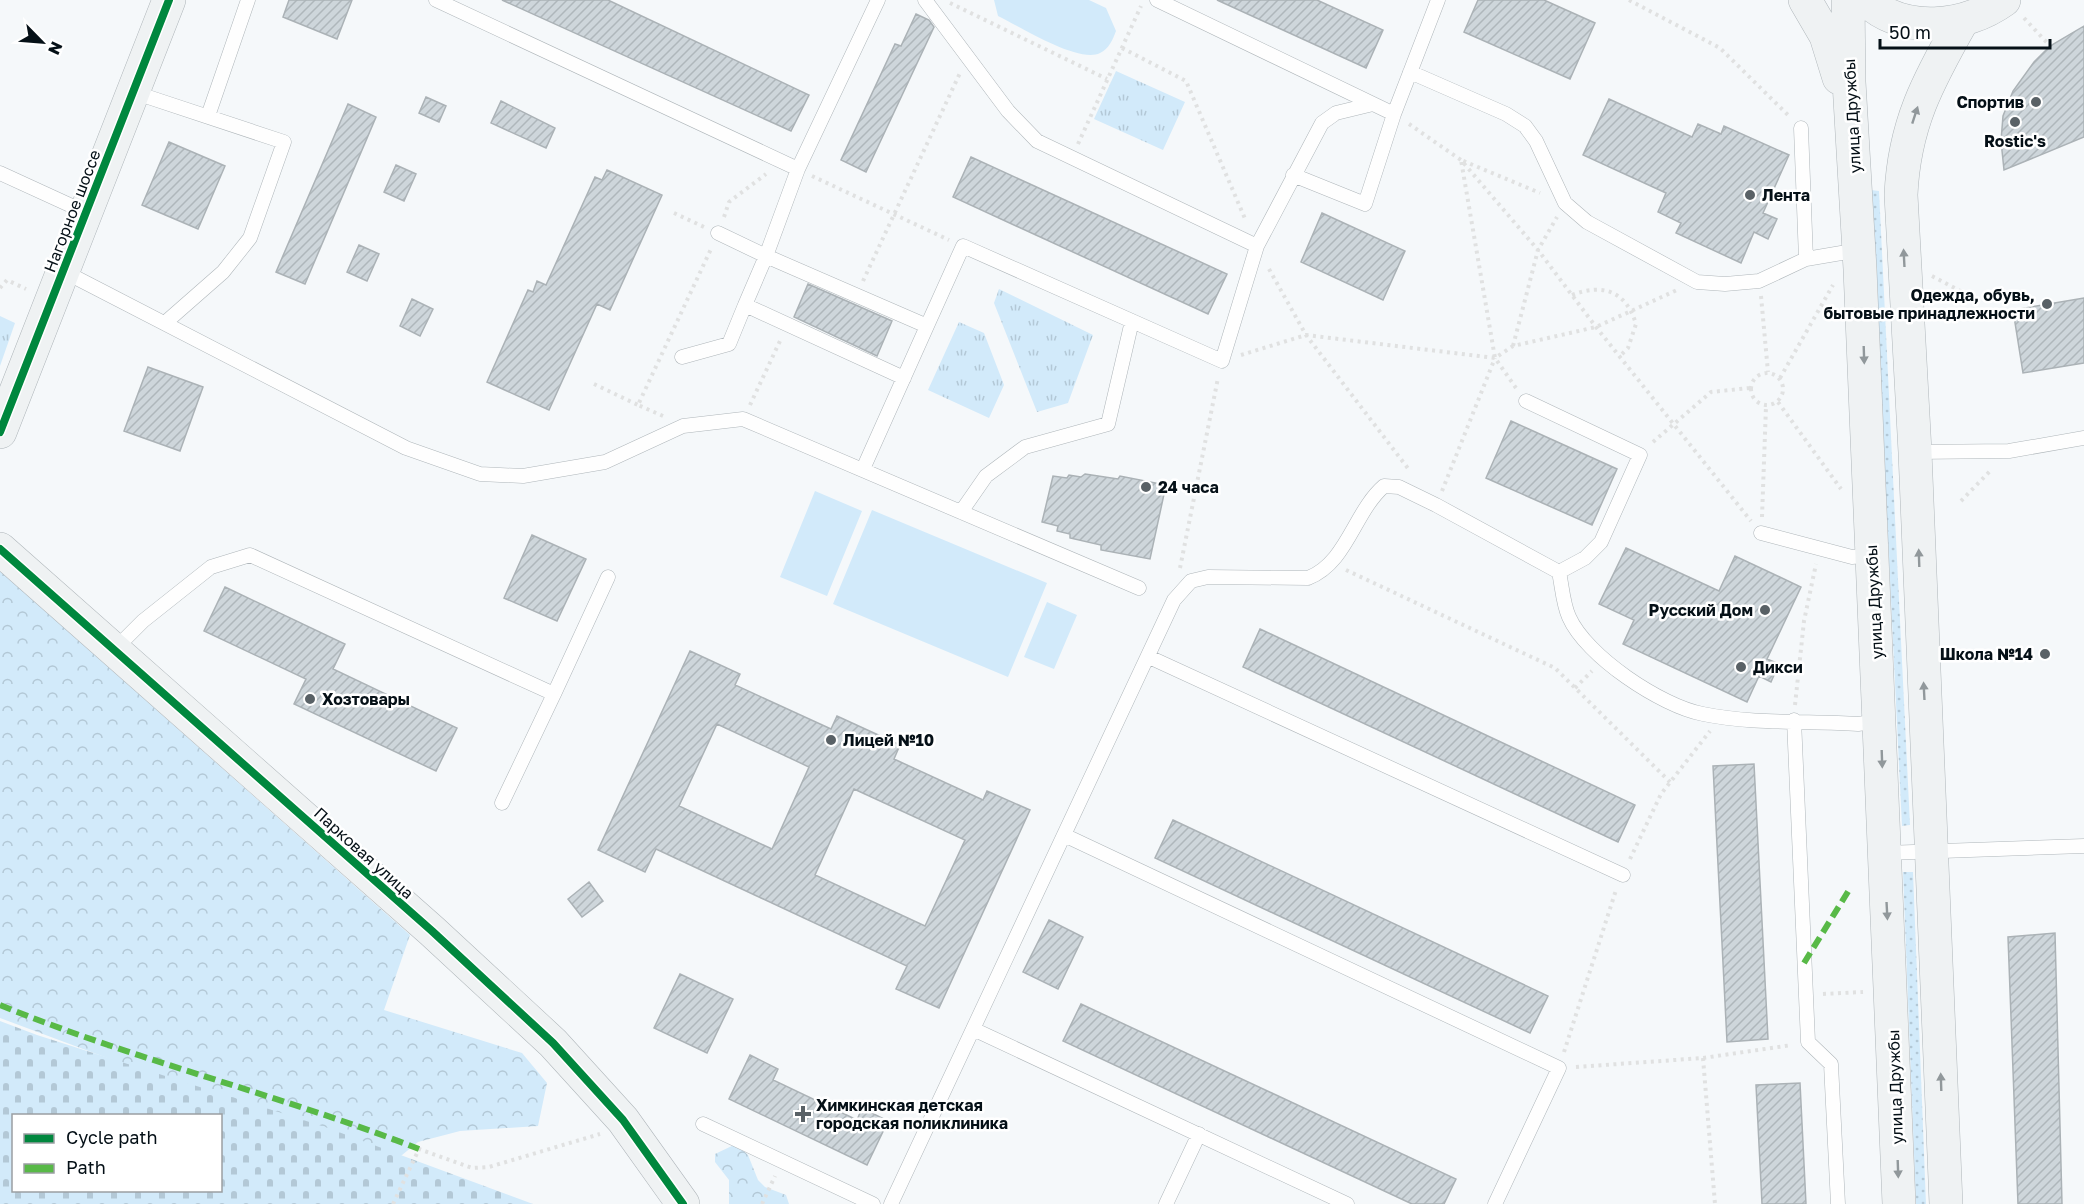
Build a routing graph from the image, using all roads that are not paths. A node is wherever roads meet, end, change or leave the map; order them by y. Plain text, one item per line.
1 (169, 0) edge
2 (248, 0) edge
3 (436, 0) edge
4 (878, 0) edge
5 (925, 0) edge
6 (1157, 0) edge
7 (1438, 0) edge
8 (1805, 0) edge
9 (1848, 0) edge
10 (1866, 0) edge
11 (2013, 7) edge
12 (1962, 21) junction
13 (1410, 72) junction
14 (133, 92) junction
15 (1373, 104) junction
16 (1394, 114) junction
17 (1851, 114) junction
18 (208, 116) junction
19 (1801, 128) road end
20 (798, 169) junction
21 (0, 173) edge
22 (1293, 175) junction
23 (85, 212) junction
24 (718, 233) road end
25 (1257, 246) junction
26 (1859, 250) junction
27 (766, 256) junction
28 (1806, 260) junction
29 (63, 271) junction
30 (745, 305) junction
31 (1132, 321) junction
32 (166, 322) junction
33 (927, 326) junction
34 (682, 357) dead end
35 (904, 378) junction
36 (1526, 401) road end
37 (0, 432) edge
38 (2084, 438) edge
39 (1915, 452) junction
40 (864, 469) junction
41 (961, 512) junction
42 (1761, 533) road end
43 (0, 549) edge
44 (1872, 555) junction
45 (1559, 572) junction
46 (608, 577) dead end
47 (1139, 588) dead end
48 (116, 650) junction
49 (1149, 657) junction
50 (554, 694) junction
51 (1794, 720) junction
52 (1879, 721) junction
53 (502, 803) dead end
54 (1064, 835) junction
55 (2084, 846) edge
56 (1931, 851) junction
57 (1885, 853) junction
58 (1623, 875) dead end
59 (973, 1029) junction
60 (703, 1124) dead end
61 (1199, 1134) junction
62 (852, 1200) edge
63 (683, 1204) edge
64 (873, 1204) edge
65 (891, 1204) edge
66 (1166, 1204) edge
67 (1347, 1204) edge
68 (1495, 1204) edge
69 (1838, 1204) edge
70 (1899, 1204) edge
71 (1946, 1204) edge

1 - 14 main road, Нагорное шоссе
2 - 18 lane
3 - 20 lane
4 - 20 lane
5 - 25 lane
6 - 15 lane
7 - 13 lane
8 - 17 main road
9 - 17 main road, улица Дружбы
10 - 12 main road
11 - 12 main road
39 -> 12 main road
13 - 16 lane
13 - 28 lane
14 - 18 lane
14 - 23 main road, Нагорное шоссе
15 - 16 lane
15 - 22 lane
16 - 22 lane
17 - 26 main road, улица Дружбы
18 - 32 lane
19 - 28 lane
20 - 27 lane
21 - 23 lane
22 - 25 lane
23 - 29 main road, Нагорное шоссе
24 - 27 lane
25 - 31 lane
26 - 28 lane
26 -> 44 main road, улица Дружбы
27 - 30 lane
27 - 33 lane
29 - 32 lane
29 - 37 main road, Нагорное шоссе
30 - 34 lane
30 - 35 lane
31 - 33 lane
31 - 41 lane
32 - 40 lane
33 - 35 lane
35 - 40 lane
36 - 45 lane
38 - 39 lane
56 -> 39 main road
40 - 41 lane
41 - 47 lane
42 - 44 lane
43 - 48 main road, Парковая улица
44 - 52 main road, улица Дружбы
45 - 49 lane
45 - 51 lane
46 - 50 lane
48 - 50 lane
48 - 63 main road, Парковая улица
49 - 54 lane
49 - 58 lane
50 - 53 lane
51 - 52 lane
51 - 69 lane
52 -> 57 main road, улица Дружбы
54 - 59 lane
54 - 68 lane
55 - 56 lane
56 - 57 lane
71 -> 56 main road
57 -> 70 main road, улица Дружбы
59 - 61 lane
59 - 65 lane
60 - 62 lane
61 - 66 lane
61 - 67 lane
62 - 64 lane

